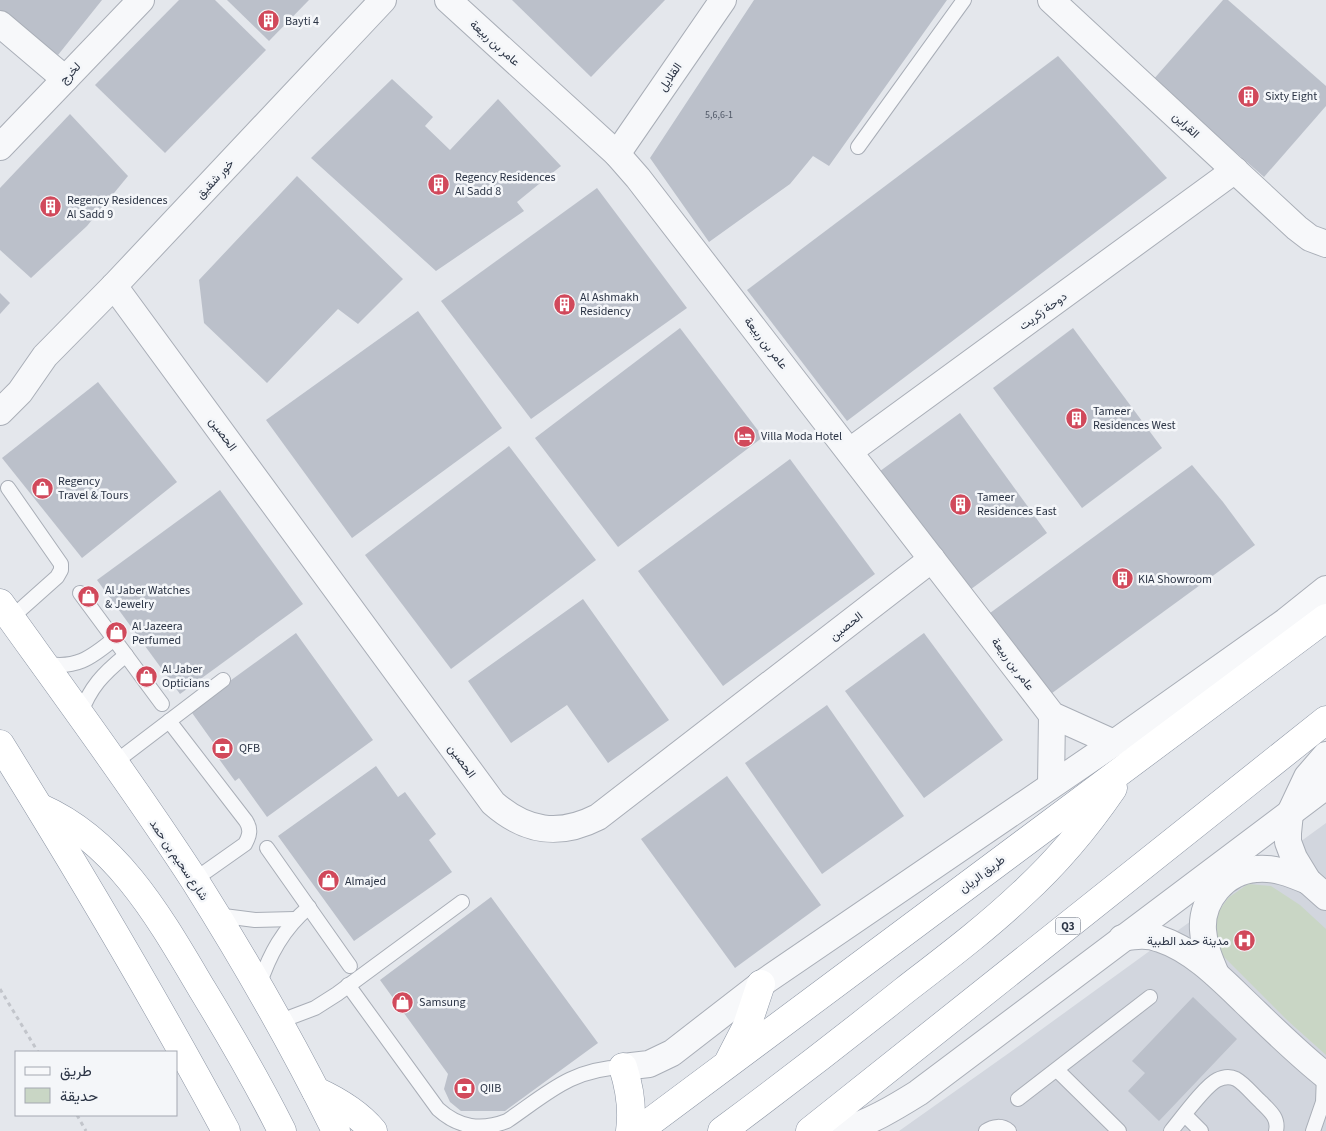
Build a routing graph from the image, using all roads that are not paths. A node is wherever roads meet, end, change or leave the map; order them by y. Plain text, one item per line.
1 (383, 0) edge
2 (448, 0) edge
3 (723, 0) edge
4 (964, 0) edge
5 (1051, 0) edge
6 (139, 1) edge
7 (0, 24) edge
8 (65, 79) junction
9 (0, 146) edge
10 (858, 147) dead end
11 (617, 154) junction
12 (1235, 170) junction
13 (1326, 244) edge
14 (114, 286) junction
15 (45, 356) junction
16 (0, 391) edge
17 (0, 412) edge
18 (850, 451) junction
19 (8, 488) dead end
20 (932, 559) junction
21 (1326, 590) edge
22 (80, 593) dead end
23 (6, 610) edge
24 (1326, 618) edge
25 (114, 639) junction
26 (126, 655) junction
27 (42, 662) junction
28 (223, 680) dead end
29 (162, 704) dead end
30 (80, 715) junction
31 (1052, 715) junction
32 (1326, 720) edge
33 (169, 721) junction
34 (1114, 742) junction
35 (0, 744) edge
36 (1326, 755) edge
37 (114, 763) junction
38 (1127, 766) junction
39 (1051, 786) junction
40 (1326, 786) edge
41 (40, 807) junction
42 (1290, 813) junction
43 (267, 848) dead end
44 (194, 880) junction
45 (1317, 889) edge
46 (462, 902) dead end
47 (308, 907) junction
48 (216, 915) junction
49 (295, 919) junction
50 (1122, 938) junction
51 (350, 966) dead end
52 (1216, 974) junction
53 (761, 984) junction
54 (348, 985) junction
55 (259, 987) junction
56 (1150, 997) dead end
57 (278, 1022) junction
58 (726, 1065) junction
59 (623, 1067) junction
60 (1057, 1070) junction
61 (1325, 1076) edge
62 (316, 1091) junction
63 (1018, 1099) dead end
64 (211, 1104) junction
65 (1184, 1115) junction
66 (1326, 1129) edge
67 (211, 1131) edge
68 (226, 1131) edge
69 (282, 1131) edge
70 (336, 1131) edge
71 (373, 1131) edge
72 (630, 1131) edge
73 (638, 1131) edge
74 (722, 1131) edge
75 (810, 1131) edge
76 (841, 1131) edge
77 (986, 1131) edge
78 (1009, 1131) edge
79 (1119, 1131) edge
80 (1171, 1131) edge
81 (1201, 1131) edge
82 (1276, 1131) edge
83 (1313, 1131) edge
84 (1322, 1131) edge

1 - 14 street, خور شقيق
2 - 11 street, عامر بن ربيعة
3 - 11 street, القلايل
4 - 10 lane
5 - 12 street, القراين
6 - 8 street, لخرج
7 - 8 street
8 - 9 street, لخرج
11 - 18 street, عامر بن ربيعة
12 - 13 street, القراين
12 - 18 street, دوحة زكريت
14 - 15 street, خور شقيق
14 - 20 street, الحصين
15 - 16 street, خور شقيق
15 - 17 street, خور شقيق
18 - 20 street, عامر بن ربيعة
19 - 23 lane
20 - 31 street, عامر بن ربيعة
21 - 34 street
22 - 25 lane
23 - 27 highway, شارع سحيم بن حمد
24 - 38 highway, طريق الريان
25 - 26 lane
25 - 27 lane
26 - 29 lane
26 - 30 lane
27 - 30 highway, شارع سحيم بن حمد
28 - 33 lane
30 - 37 highway, شارع سحيم بن حمد
31 - 34 street, عامر بن ربيعة
31 - 39 street
32 - 75 highway, Q3
33 - 37 lane
33 - 44 lane
34 - 39 street
35 - 41 highway
36 - 42 street
37 - 44 highway, شارع سحيم بن حمد
38 - 58 highway, طريق الريان
38 - 74 highway
39 - 53 street
40 - 42 street
41 - 64 highway
41 - 69 highway
42 - 45 street
42 - 50 street
43 - 47 lane
44 - 48 highway, شارع سحيم بن حمد
45 - 52 street
46 - 54 lane
47 - 49 lane
47 - 51 lane
48 - 49 lane
48 - 55 highway, شارع سحيم بن حمد
49 - 55 lane
50 - 52 street
50 - 76 street
52 - 61 street
53 - 58 highway
53 - 59 street
54 - 57 lane
54 - 59 lane
55 - 57 highway, شارع سحيم بن حمد
56 - 60 lane
57 - 62 highway, شارع سحيم بن حمد
58 - 73 highway, طريق الريان
59 - 72 highway
60 - 63 lane
60 - 79 lane
61 - 83 lane
62 - 70 highway, شارع سحيم بن حمد
62 - 71 highway
64 - 67 highway
64 - 68 highway
65 - 80 lane
65 - 81 lane
65 - 82 lane
66 - 84 lane
77 - 78 lane

